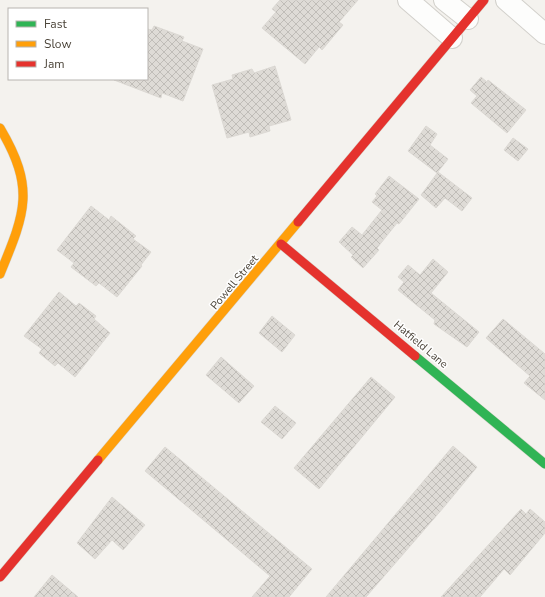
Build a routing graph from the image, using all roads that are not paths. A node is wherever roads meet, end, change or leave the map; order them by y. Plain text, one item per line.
1 (408, 0) edge
2 (444, 0) edge
3 (484, 0) edge
4 (506, 0) edge
5 (468, 19) junction
6 (545, 34) edge
7 (452, 38) junction
8 (0, 128) edge
9 (280, 244) junction
10 (0, 274) edge
11 (545, 464) edge
12 (0, 577) edge

1 - 7 street
2 - 5 street
3 - 5 street, Powell Street
4 - 6 street
5 - 7 street, Powell Street
7 - 9 street, Powell Street
8 - 10 street
9 - 11 street, Hatfield Lane
9 - 12 street, Powell Street

